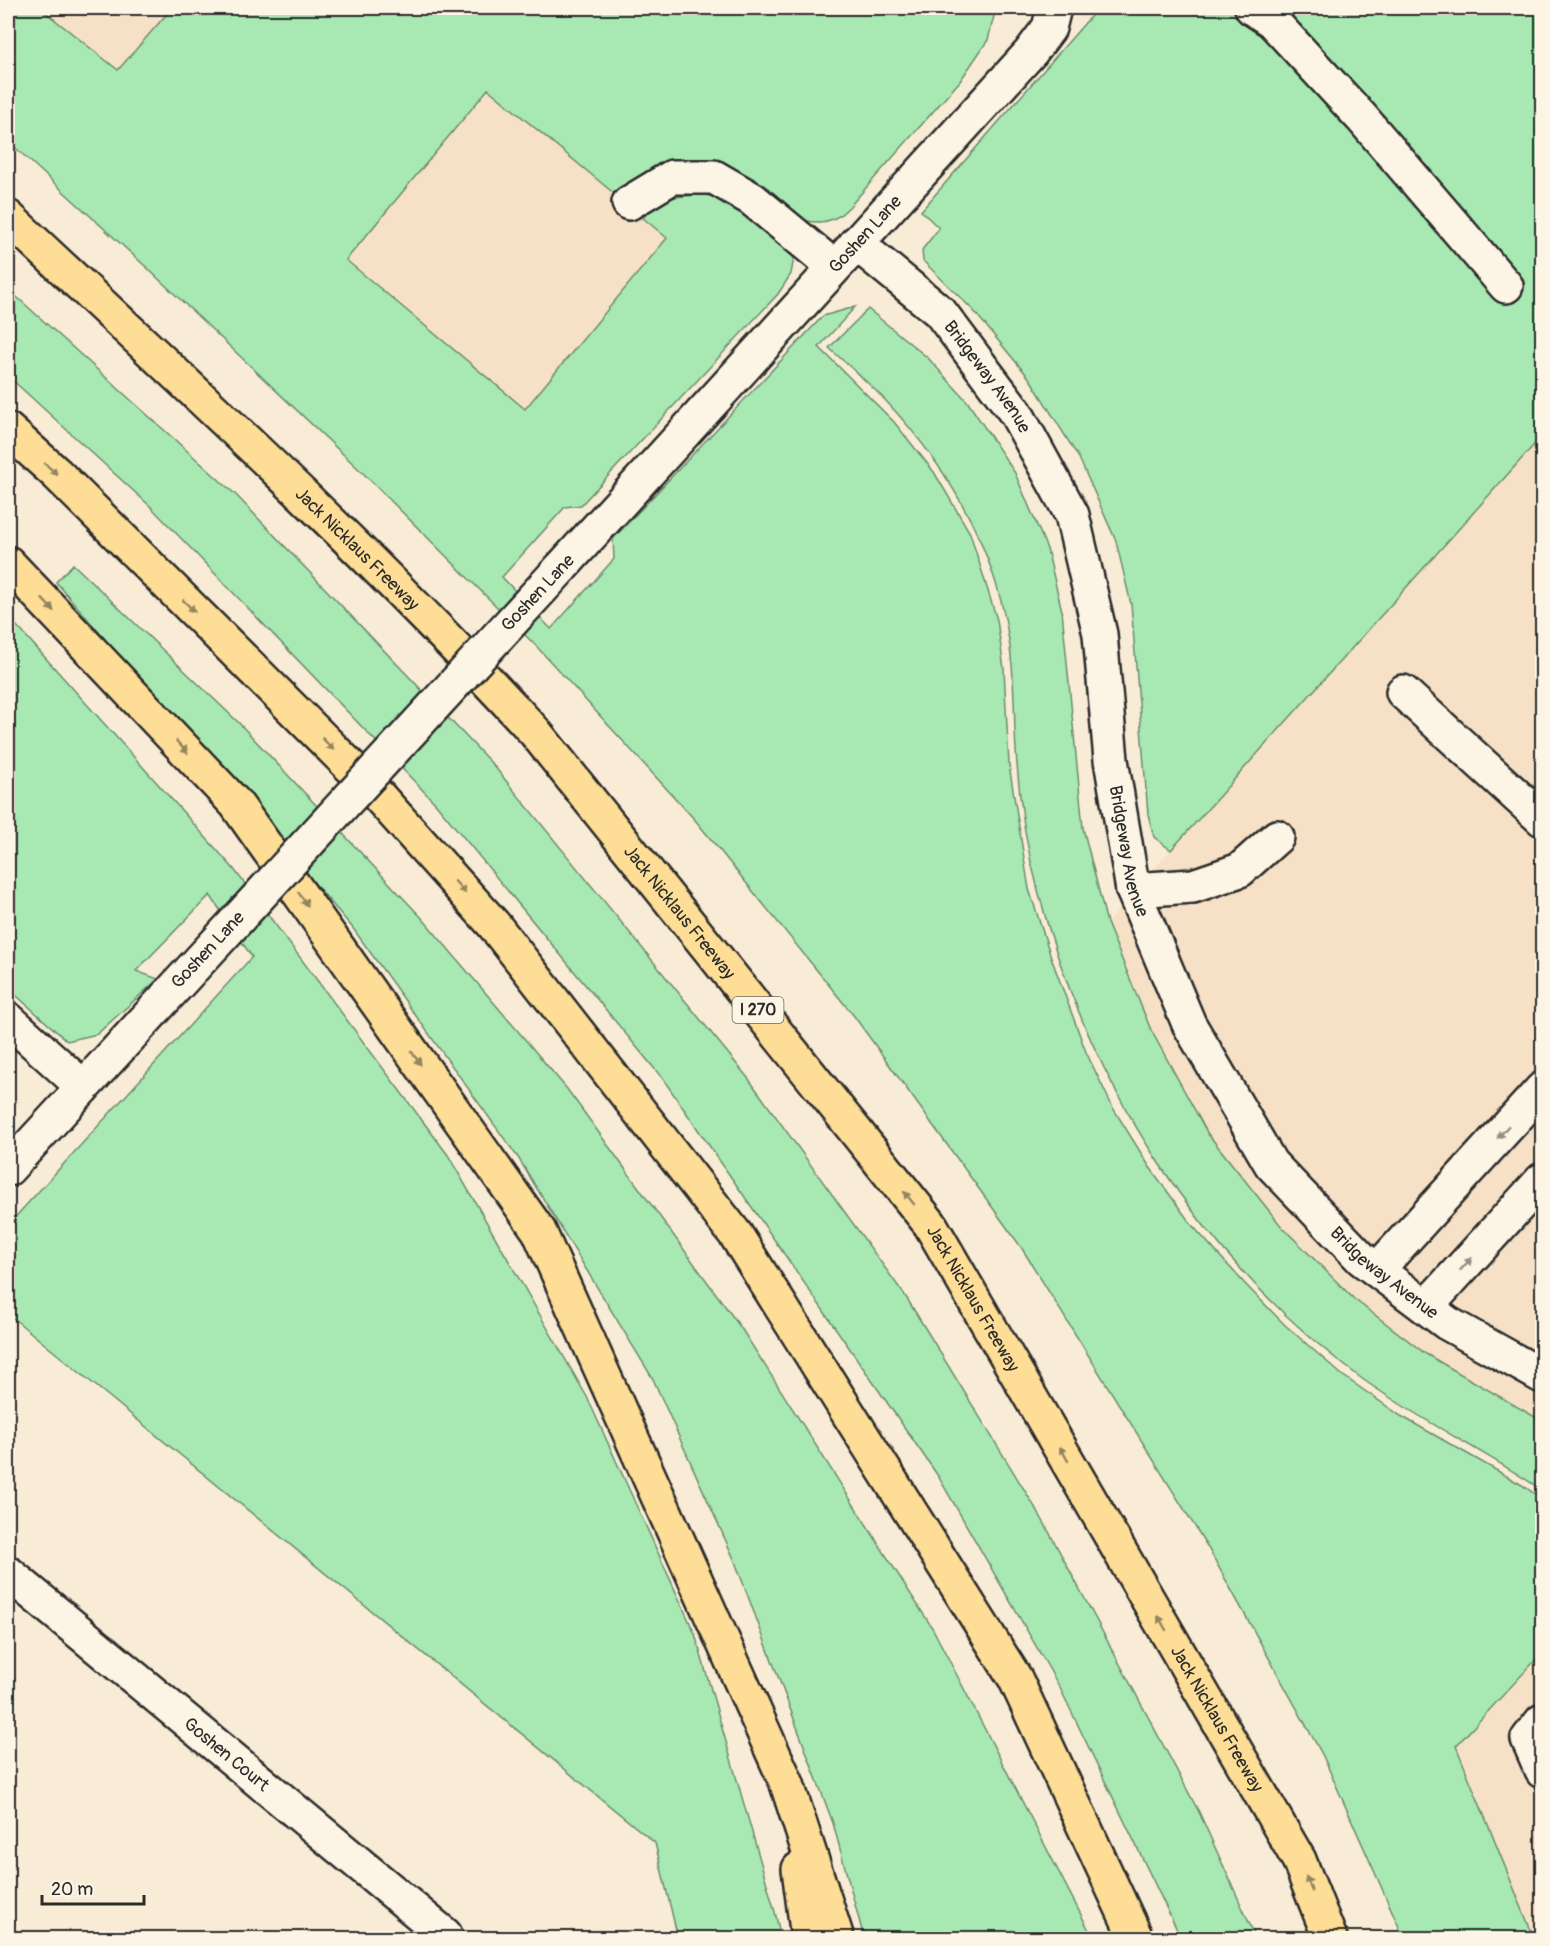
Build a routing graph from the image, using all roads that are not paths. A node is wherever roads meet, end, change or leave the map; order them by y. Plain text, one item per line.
1 (1054, 8) edge
2 (1252, 8) edge
3 (629, 202) dead end
4 (8, 217) edge
5 (845, 255) junction
6 (1506, 286) dead end
7 (8, 430) edge
8 (8, 563) edge
9 (1403, 692) dead end
10 (1542, 819) edge
11 (1277, 837) dead end
12 (1133, 890) junction
13 (8, 1019) edge
14 (83, 1087) junction
15 (1542, 1089) edge
16 (8, 1169) edge
17 (1542, 1180) edge
18 (1377, 1270) junction
19 (1426, 1307) junction
20 (1542, 1376) edge
21 (8, 1574) edge
22 (1542, 1722) edge
23 (1542, 1771) edge
24 (787, 1784) junction
25 (445, 1935) dead end
26 (808, 1938) edge
27 (837, 1938) edge
28 (1137, 1938) edge
29 (1330, 1938) edge

1 - 5 street, Goshen Lane
2 - 6 street
3 - 5 street, Bridgeway Avenue
29 -> 4 highway, Jack Nicklaus Freeway / I 270
5 - 12 street, Bridgeway Avenue
5 - 14 street, Goshen Lane, bridge
7 -> 28 highway
8 -> 24 highway
9 - 10 street
11 - 12 street
12 - 18 street, Bridgeway Avenue
13 - 14 street
14 - 16 street, Goshen Lane
15 -> 18 street
19 -> 17 street
18 - 19 street, Bridgeway Avenue
19 - 20 street, Bridgeway Avenue
21 - 25 street, Goshen Court
22 - 23 street
24 - 26 highway
24 - 27 highway

